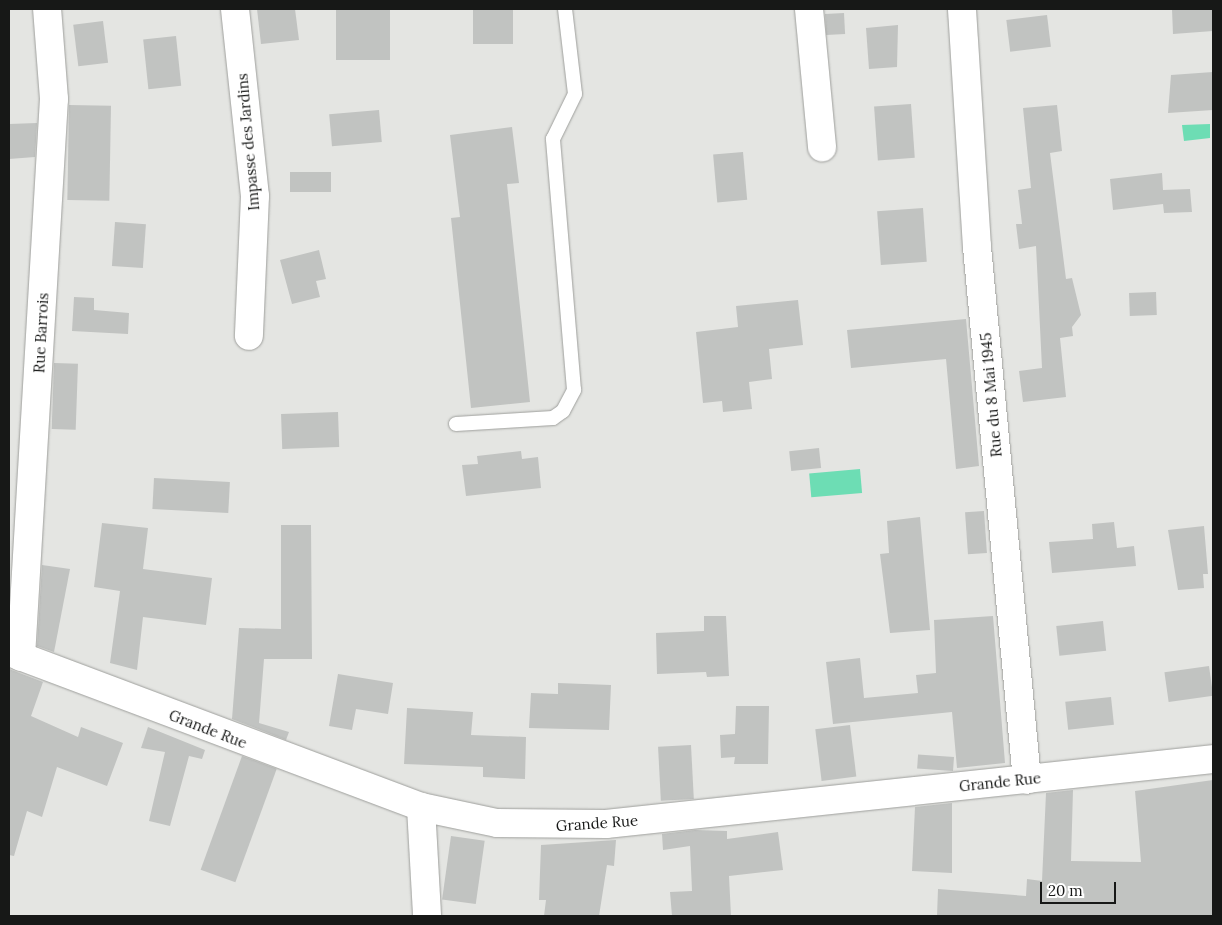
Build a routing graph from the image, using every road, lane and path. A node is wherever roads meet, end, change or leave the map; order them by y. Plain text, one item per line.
1 (47, 9) edge
2 (235, 9) edge
3 (565, 9) edge
4 (809, 9) edge
5 (962, 9) edge
6 (822, 147) dead end
7 (249, 336) dead end
8 (456, 424) dead end
9 (15, 654) edge
10 (1213, 759) edge
11 (1027, 780) junction
12 (421, 807) junction
13 (427, 916) edge

1 - 9 street, Rue Barrois
2 - 7 street, Impasse des Jardins
3 - 8 lane
4 - 6 street
5 - 11 street, Rue du 8 Mai 1945
9 - 12 street, Grande Rue
10 - 11 street, Grande Rue
11 - 12 street, Grande Rue
12 - 13 street

